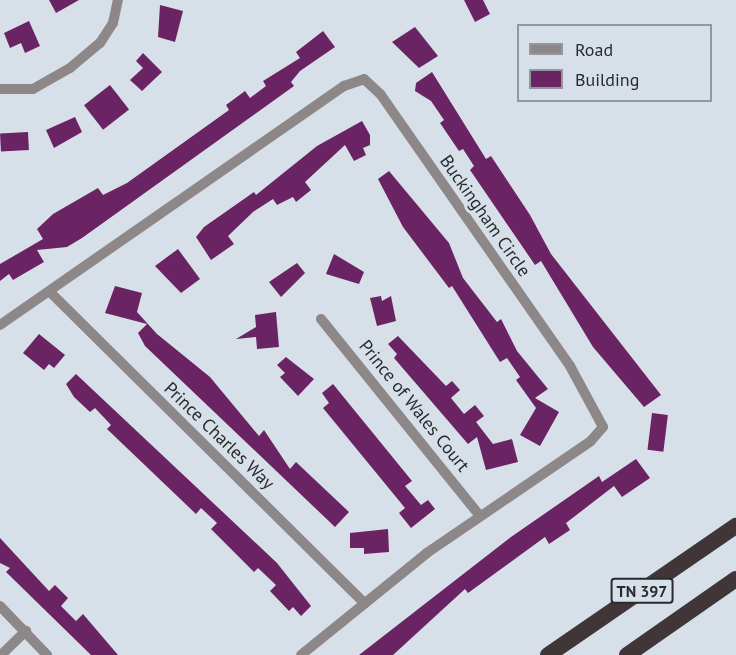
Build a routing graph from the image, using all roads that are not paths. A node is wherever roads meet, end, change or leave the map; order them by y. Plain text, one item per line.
1 (117, 0) edge
2 (0, 89) edge
3 (50, 292) junction
4 (321, 319) dead end
5 (0, 325) edge
6 (480, 516) junction
7 (736, 526) edge
8 (736, 579) edge
9 (365, 604) junction
10 (0, 606) edge
11 (26, 631) junction
12 (1, 655) edge
13 (47, 655) edge
14 (300, 655) edge
15 (548, 655) edge
16 (627, 655) edge

1 - 2 street
3 - 5 street, Buckingham Circle
3 - 6 street, Buckingham Circle
3 - 9 street, Prince Charles Way
4 - 6 street, Prince of Wales Court
6 - 9 street, Buckingham Circle
7 - 15 highway, TN 397
8 - 16 highway, TN 397
9 - 14 street, Buckingham Circle
10 - 11 street
11 - 12 street
11 - 13 street

